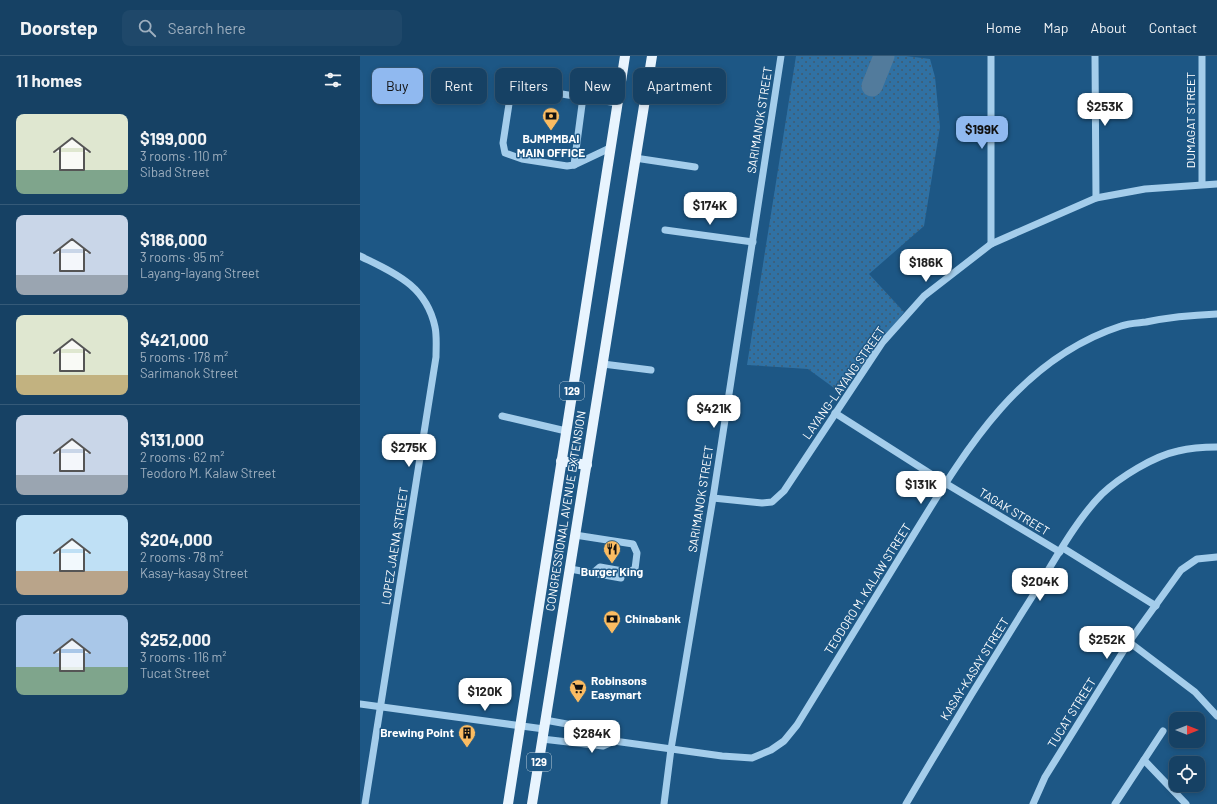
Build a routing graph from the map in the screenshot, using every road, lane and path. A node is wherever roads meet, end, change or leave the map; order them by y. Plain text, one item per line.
1 (624, 56) edge
2 (652, 56) edge
3 (781, 56) edge
4 (991, 56) edge
5 (1095, 56) edge
6 (1202, 56) edge
7 (622, 68) edge
8 (570, 95) edge
9 (581, 104) edge
10 (617, 104) edge
11 (610, 148) junction
12 (636, 158) junction
13 (574, 165) junction
14 (695, 167) dead end
15 (1202, 184) junction
16 (1217, 184) edge
17 (1096, 198) junction
18 (665, 230) dead end
19 (753, 242) junction
20 (991, 244) junction
21 (360, 256) edge
22 (1217, 314) edge
23 (603, 364) junction
24 (651, 370) dead end
25 (835, 413) junction
26 (502, 416) dead end
27 (566, 431) junction
28 (1217, 447) edge
29 (561, 461) junction
30 (587, 465) junction
31 (945, 483) junction
32 (713, 498) junction
33 (575, 534) junction
34 (1062, 550) junction
35 (1217, 557) edge
36 (570, 569) junction
37 (593, 573) junction
38 (621, 578) dead end
39 (1156, 606) junction
40 (1129, 642) junction
41 (360, 704) edge
42 (380, 706) junction
43 (1217, 716) edge
44 (520, 727) junction
45 (544, 729) junction
46 (1163, 730) dead end
47 (614, 741) junction
48 (672, 749) junction
49 (1144, 760) junction
50 (365, 804) edge
51 (508, 804) edge
52 (532, 804) edge
53 (664, 804) edge
54 (906, 804) edge
55 (1033, 804) edge
56 (1115, 804) edge
57 (1186, 804) edge

1 - 7 main road, CONGRESSIONAL AVENUE EXTENSION / 129
2 - 12 main road, CONGRESSIONAL AVENUE EXTENSION / 129
3 - 19 street, SARIMANOK STREET
4 - 20 street
5 - 17 street
6 - 15 street, DUMAGAT STREET
8 - 13 street
9 - 13 street
10 - 11 main road, CONGRESSIONAL AVENUE EXTENSION / 129
11 - 13 street
11 - 27 main road, CONGRESSIONAL AVENUE EXTENSION / 129
12 - 14 street
12 - 23 main road, CONGRESSIONAL AVENUE EXTENSION / 129
15 - 16 street, LAYANG-LAYANG STREET
15 - 17 street, LAYANG-LAYANG STREET
17 - 20 street, LAYANG-LAYANG STREET
18 - 19 street
19 - 32 street, SARIMANOK STREET
20 - 25 street, LAYANG-LAYANG STREET
21 - 42 street, LOPEZ JAENA STREET
22 - 31 street, TEODORO M. KALAW STREET
23 - 24 street
23 - 30 main road, CONGRESSIONAL AVENUE EXTENSION / 129
25 - 31 street, TAGAK STREET
25 - 32 street, LAYANG-LAYANG STREET
26 - 27 street
27 - 29 main road, CONGRESSIONAL AVENUE EXTENSION / 129
28 - 34 street, KASAY-KASAY STREET
29 - 30 main road
29 - 44 main road, CONGRESSIONAL AVENUE EXTENSION / 129
30 - 33 main road, CONGRESSIONAL AVENUE EXTENSION / 129
31 - 34 street, TAGAK STREET
31 - 48 street, TEODORO M. KALAW STREET
32 - 48 street, SARIMANOK STREET
33 - 36 main road, CONGRESSIONAL AVENUE EXTENSION / 129
33 - 37 street
34 - 39 street, TAGAK STREET
34 - 54 street, KASAY-KASAY STREET
35 - 39 street, TUCAT STREET
36 - 37 street
36 - 45 main road, CONGRESSIONAL AVENUE EXTENSION / 129
37 - 38 street
39 - 40 street, TUCAT STREET
40 - 43 street
40 - 55 street, TUCAT STREET
41 - 42 street, TEODORO M. KALAW STREET
42 - 44 street, TEODORO M. KALAW STREET
42 - 50 street, LOPEZ JAENA STREET
44 - 45 street, TEODORO M. KALAW STREET
44 - 51 main road, CONGRESSIONAL AVENUE EXTENSION / 129
45 - 47 street, TEODORO M. KALAW STREET
45 - 47 street, TEODORO M. KALAW STREET
45 - 52 main road, CONGRESSIONAL AVENUE EXTENSION / 129
46 - 49 street
47 - 48 street, TEODORO M. KALAW STREET
48 - 53 street, SARIMANOK STREET
49 - 56 street
49 - 57 street

